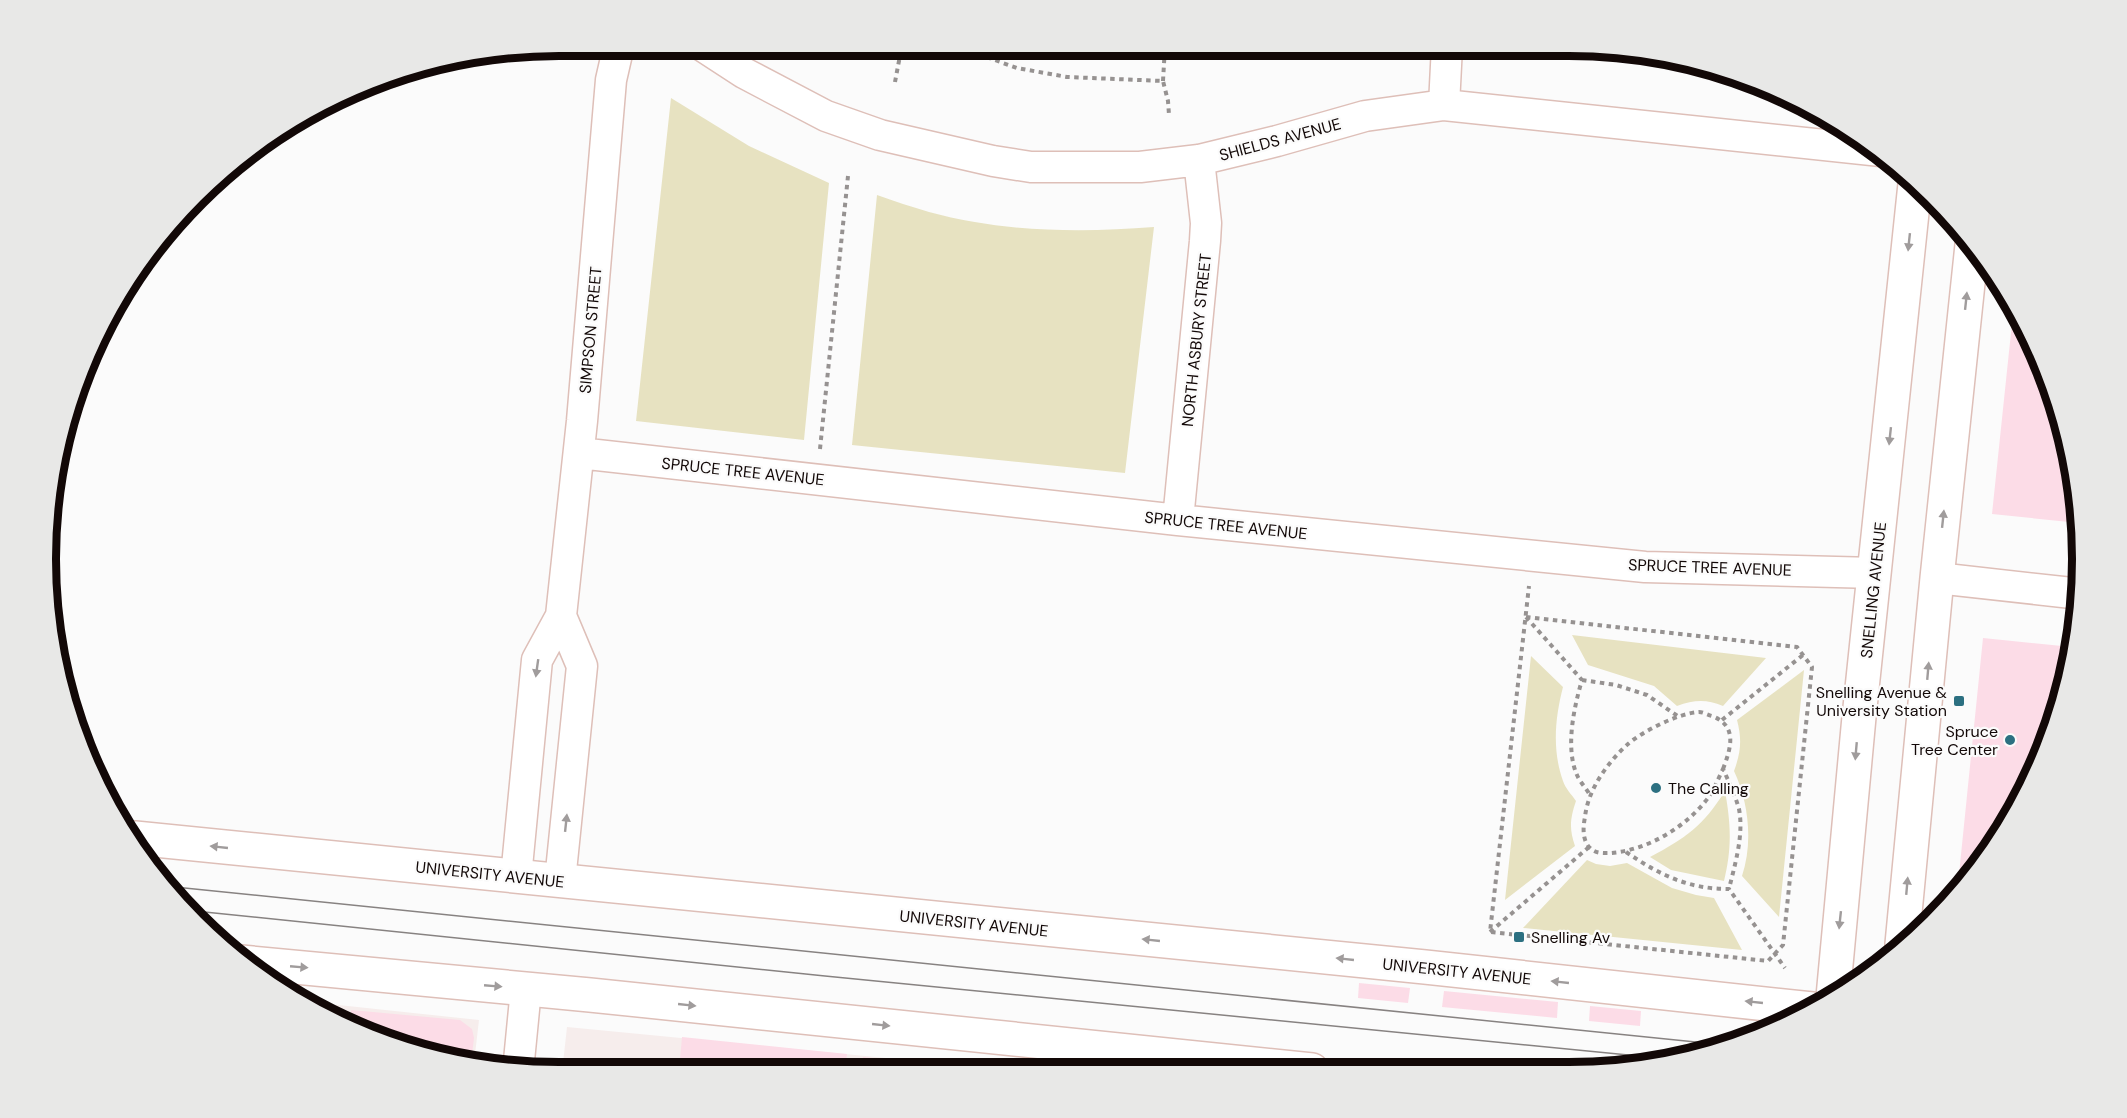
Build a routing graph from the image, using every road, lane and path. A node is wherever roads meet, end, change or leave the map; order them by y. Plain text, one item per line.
1 (616, 56) edge
2 (718, 56) edge
3 (900, 56) edge
4 (984, 56) edge
5 (1164, 56) edge
6 (1446, 56) edge
7 (1163, 81) junction
8 (895, 82) dead end
9 (1444, 105) junction
10 (1169, 115) dead end
11 (1860, 149) edge
12 (1199, 160) junction
13 (848, 176) dead end
14 (1915, 194) edge
15 (1971, 257) edge
16 (820, 449) dead end
17 (579, 453) junction
18 (1178, 520) junction
19 (1532, 556) junction
20 (1875, 573) junction
21 (1937, 578) junction
22 (2070, 593) edge
23 (561, 616) junction
24 (1526, 616) junction
25 (1803, 655) junction
26 (1582, 680) junction
27 (1679, 717) junction
28 (1722, 720) junction
29 (1723, 769) junction
30 (1590, 795) junction
31 (140, 838) edge
32 (1589, 847) junction
33 (1626, 852) junction
34 (516, 877) junction
35 (560, 881) junction
36 (1729, 889) junction
37 (1490, 932) junction
38 (1903, 935) edge
39 (1776, 952) junction
40 (260, 964) edge
41 (1785, 968) dead end
42 (1834, 986) edge
43 (526, 989) junction
44 (1797, 1007) edge
45 (519, 1060) edge
46 (1172, 1062) edge

1 - 17 street, SIMPSON STREET
2 - 12 street, SHIELDS AVENUE
3 - 8 path
4 - 7 path
5 - 7 path
6 - 9 street
7 - 10 path
9 - 11 street, SHIELDS AVENUE
9 - 12 street, SHIELDS AVENUE
12 - 18 street, NORTH ASBURY STREET
13 - 16 path
14 -> 20 main road, SNELLING AVENUE
21 -> 15 main road
17 - 18 street, SPRUCE TREE AVENUE
17 - 23 street, SIMPSON STREET
18 - 19 street, SPRUCE TREE AVENUE
19 - 20 street, SPRUCE TREE AVENUE
19 - 24 path
20 -> 42 main road, SNELLING AVENUE
21 - 22 street
38 -> 21 main road
23 -> 34 street, SIMPSON STREET
35 -> 23 street, SIMPSON STREET
24 - 25 path
24 - 26 path
24 - 37 path
25 - 28 path
25 - 39 path
26 - 27 path
26 - 30 path
27 - 28 path
27 - 30 path
28 - 29 path
29 - 33 path
29 - 36 path
30 - 32 path
34 -> 31 main road, UNIVERSITY AVENUE
32 - 33 path
32 - 37 path
33 - 36 path
34 - 35 main road, UNIVERSITY AVENUE
44 -> 35 main road, UNIVERSITY AVENUE
36 - 39 path
37 - 39 path
39 - 41 path
40 -> 43 main road
43 - 45 street
43 -> 46 main road

